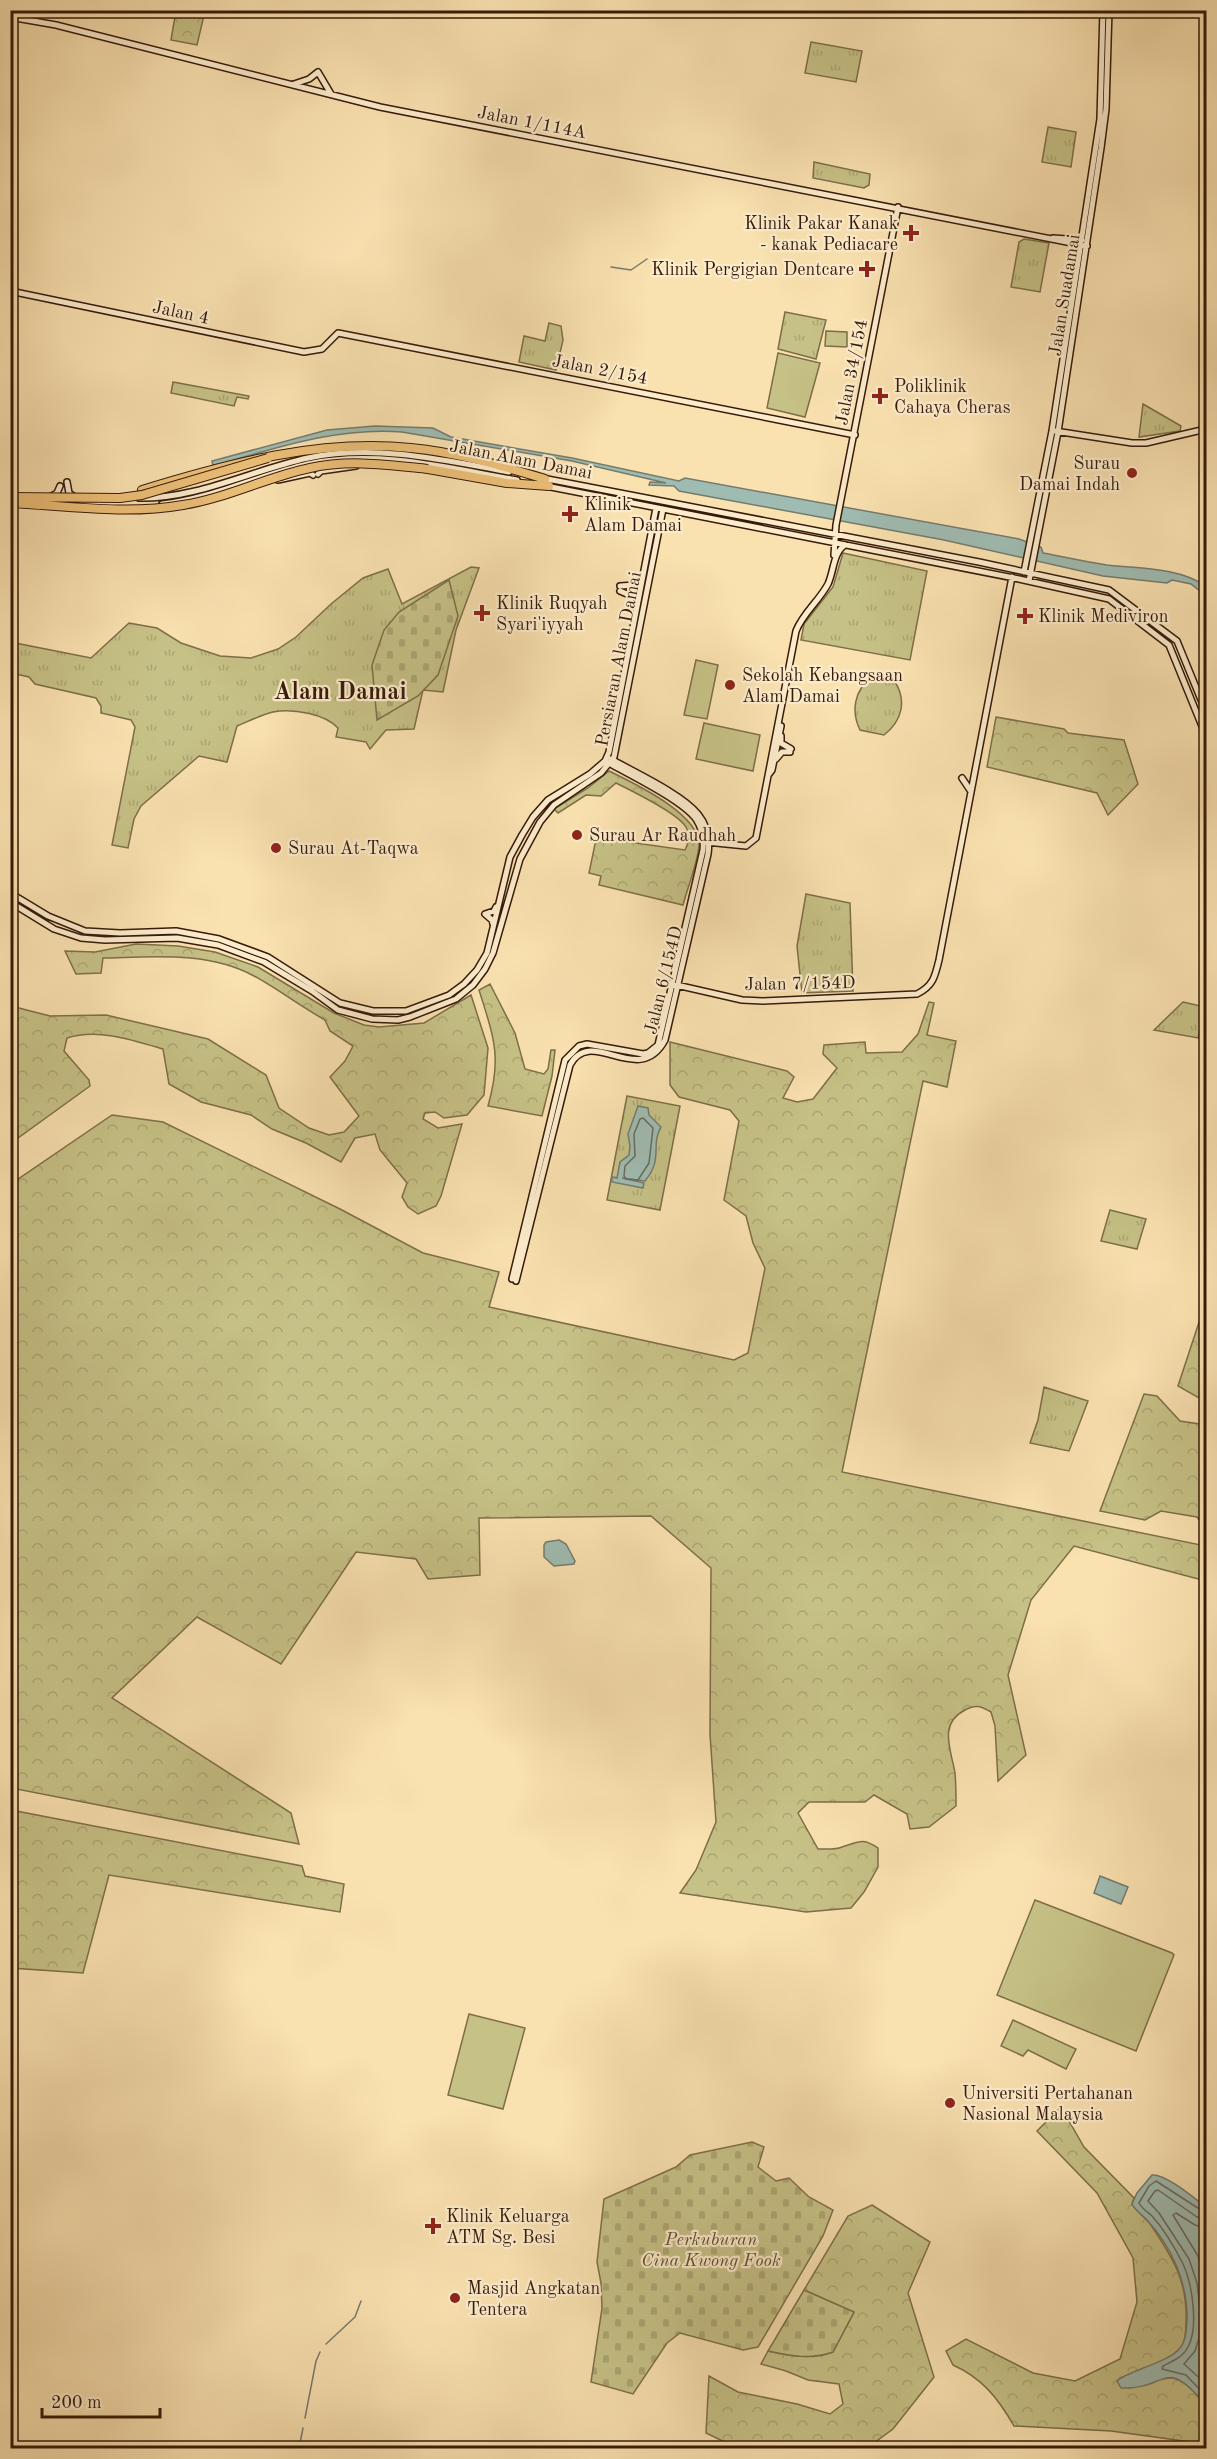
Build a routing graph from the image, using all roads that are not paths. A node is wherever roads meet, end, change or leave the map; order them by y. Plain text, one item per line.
1 (1103, 10) edge
2 (1109, 10) edge
3 (10, 17) edge
4 (294, 84) junction
5 (331, 94) junction
6 (898, 207) junction
7 (1083, 227) junction
8 (1060, 237) junction
9 (1051, 238) junction
10 (1080, 242) junction
11 (1068, 243) junction
12 (1088, 244) junction
13 (1078, 256) junction
14 (10, 291) edge
15 (339, 333) joint
16 (1206, 429) edge
17 (1055, 431) junction
18 (855, 435) junction
19 (374, 459) junction
20 (251, 480) junction
21 (67, 482) dead end
22 (547, 482) junction
23 (60, 486) dead end
24 (10, 496) edge
25 (43, 498) junction
26 (78, 499) junction
27 (10, 504) edge
28 (660, 505) junction
29 (649, 506) junction
30 (670, 510) junction
31 (661, 518) junction
32 (654, 520) junction
33 (835, 534) junction
34 (823, 541) junction
35 (835, 543) junction
36 (846, 545) junction
37 (834, 555) junction
38 (834, 563) junction
39 (645, 568) junction
40 (1014, 569) junction
41 (1024, 571) junction
42 (1031, 573) junction
43 (1002, 576) junction
44 (1012, 578) junction
45 (1021, 579) junction
46 (1029, 581) junction
47 (1009, 591) junction
48 (636, 615) junction
49 (1206, 712) edge
50 (780, 716) junction
51 (781, 726) junction
52 (1206, 736) edge
53 (611, 761) junction
54 (773, 763) junction
55 (974, 767) junction
56 (769, 774) junction
57 (970, 790) junction
58 (709, 841) junction
59 (10, 893) edge
60 (10, 902) edge
61 (499, 903) junction
62 (691, 915) junction
63 (493, 928) junction
64 (678, 985) junction
65 (373, 1011) junction
66 (372, 1018) junction

1 - 7 street, Jalan Suadamai
2 - 12 street, Jalan Suadamai
3 - 4 street, Jalan 1/114A
4 - 5 street, Jalan 1/114A
4 - 5 street
5 - 6 street, Jalan 1/114A
6 - 9 street, Jalan 1/114A
6 - 18 street, Jalan 34/154
7 - 8 street
7 - 10 street, Jalan Suadamai
8 - 9 street, Jalan 1/114A
8 - 10 street, Jalan 1/114A
9 - 11 street, Jalan 1/114A
10 - 11 street, Jalan 1/114A
10 - 12 street, Jalan 1/114A
10 - 13 street, Jalan Suadamai
11 - 13 street
12 - 17 street, Jalan Suadamai
13 - 17 street, Jalan Suadamai
14 - 15 street, Jalan 4
15 - 18 street, Jalan 2/154
16 - 17 street
17 - 41 street, Jalan Suadamai
17 - 42 street, Jalan Suadamai
18 - 33 street, Jalan 34/154
19 - 20 street, Jalan Alam Damai
19 - 20 street
19 - 22 street, Jalan Alam Damai
20 - 27 street, Jalan Alam Damai
21 - 26 street
22 - 24 highway, bridge
22 - 26 street, Jalan Alam Damai
22 - 27 highway, bridge
22 - 28 street, Jalan Alam Damai
22 - 29 street, Jalan Alam Damai
23 - 25 street
24 - 25 street, Jalan Alam Damai
25 - 26 street, Jalan Alam Damai
28 - 29 street, Jalan Alam Damai
28 - 30 street, Jalan Alam Damai
28 - 31 street, Persiaran Alam Damai
28 - 32 street, Persiaran Alam Damai
28 - 33 street, Jalan Alam Damai
29 - 32 street
30 - 31 street
30 - 34 street, Jalan Alam Damai
31 - 53 street, Persiaran Alam Damai
32 - 39 street, Persiaran Alam Damai
33 - 35 street, Jalan 34/154
33 - 40 street, Jalan Alam Damai
34 - 35 street, Jalan Alam Damai
34 - 37 street
35 - 36 street, Jalan Alam Damai
35 - 37 street, Jalan 34/154
36 - 38 street
36 - 43 street, Jalan Alam Damai
37 - 38 street, Jalan 34/154
38 - 50 street
39 - 48 street, Persiaran Alam Damai
39 - 48 street
40 - 41 street, Jalan Alam Damai
40 - 44 street
41 - 42 street, Jalan Alam Damai
41 - 45 street, Jalan Suadamai
42 - 46 street, Jalan Suadamai
42 - 49 street, Jalan Alam Damai
43 - 44 street, Jalan Alam Damai
43 - 47 street
44 - 45 street, Jalan Alam Damai
44 - 47 street
45 - 46 street, Jalan Alam Damai
45 - 47 street
46 - 52 street, Jalan Alam Damai
47 - 55 street
48 - 53 street, Persiaran Alam Damai
50 - 51 street
50 - 56 street
51 - 54 street
51 - 54 street
53 - 58 street, Jalan 6/154D
53 - 61 street, Persiaran Alam Damai
53 - 66 street, Persiaran Alam Damai
54 - 56 street
55 - 57 street
55 - 57 street
56 - 58 street
57 - 64 street, Jalan 7/154D
58 - 62 street, Jalan 6/154D
58 - 62 street, Jalan 6/154D
59 - 65 street, Persiaran Alam Damai
60 - 66 street, Persiaran Alam Damai
61 - 63 street, Persiaran Alam Damai
61 - 63 street
62 - 64 street, Jalan 6/154D
62 - 64 street, Jalan 6/154D
63 - 65 street, Persiaran Alam Damai
64 - 64 street, Jalan 6/154D
65 - 66 street

